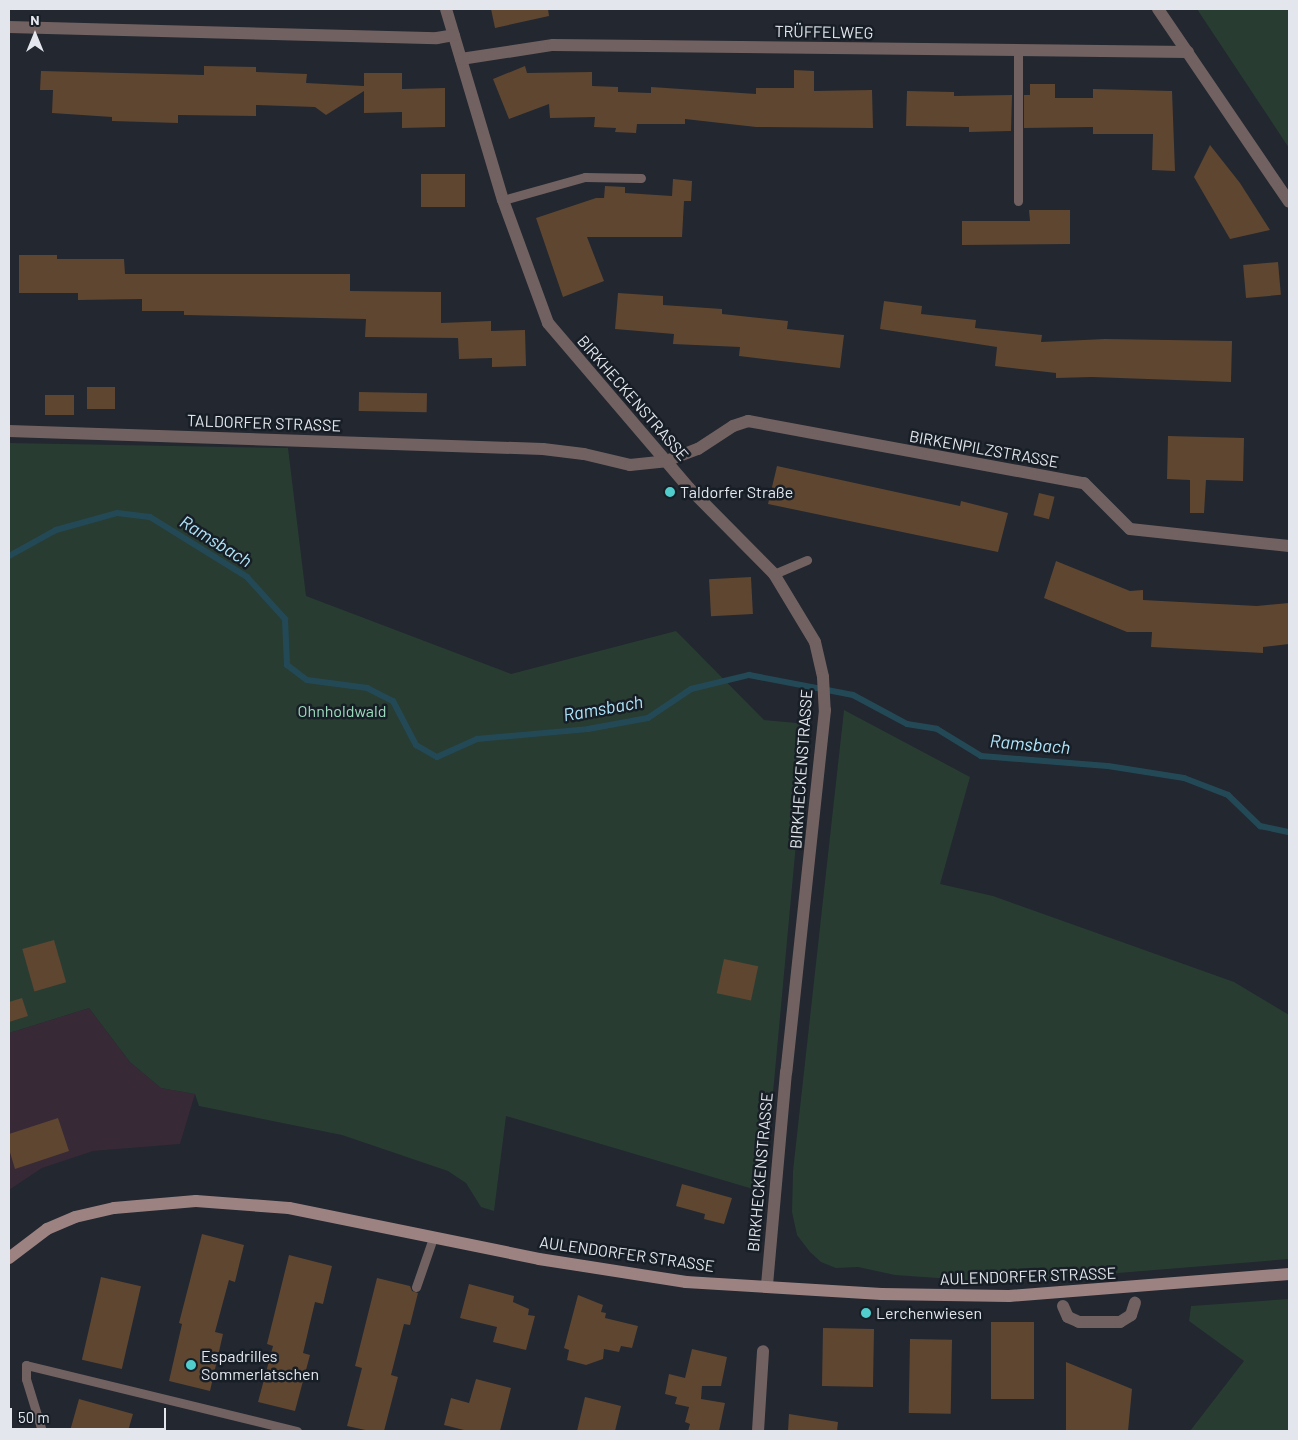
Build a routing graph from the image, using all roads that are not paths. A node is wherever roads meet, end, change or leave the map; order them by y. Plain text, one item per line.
1 (446, 9) edge
2 (1158, 9) edge
3 (9, 27) edge
4 (454, 35) junction
5 (1018, 50) junction
6 (1188, 52) junction
7 (461, 59) junction
8 (642, 178) dead end
9 (503, 200) junction
10 (1018, 201) dead end
11 (1289, 202) edge
12 (9, 431) edge
13 (666, 461) junction
14 (1289, 546) edge
15 (807, 560) dead end
16 (774, 574) junction
17 (433, 1238) junction
18 (9, 1258) edge
19 (1289, 1274) edge
20 (767, 1286) junction
21 (416, 1288) dead end
22 (1135, 1303) dead end
23 (1063, 1306) dead end
24 (763, 1352) dead end
25 (42, 1431) edge
26 (297, 1431) edge
27 (758, 1431) edge

1 - 4 street, BIRKHECKENSTRASSE
2 - 6 street
3 - 4 street
4 - 7 street, BIRKHECKENSTRASSE
5 - 6 street, TRÜFFELWEG
5 - 7 street, TRÜFFELWEG
5 - 10 lane
6 - 11 street
7 - 9 street, BIRKHECKENSTRASSE
8 - 9 lane
9 - 13 street, BIRKHECKENSTRASSE
12 - 13 street, TALDORFER STRASSE
13 - 14 street, BIRKENPILZSTRASSE
13 - 16 street, BIRKHECKENSTRASSE
15 - 16 lane
16 - 20 street, BIRKHECKENSTRASSE
17 - 18 main road, AULENDORFER STRASSE
17 - 20 main road, AULENDORFER STRASSE
17 - 21 lane
19 - 20 main road, AULENDORFER STRASSE
22 - 23 street
24 - 27 street
25 - 26 lane

